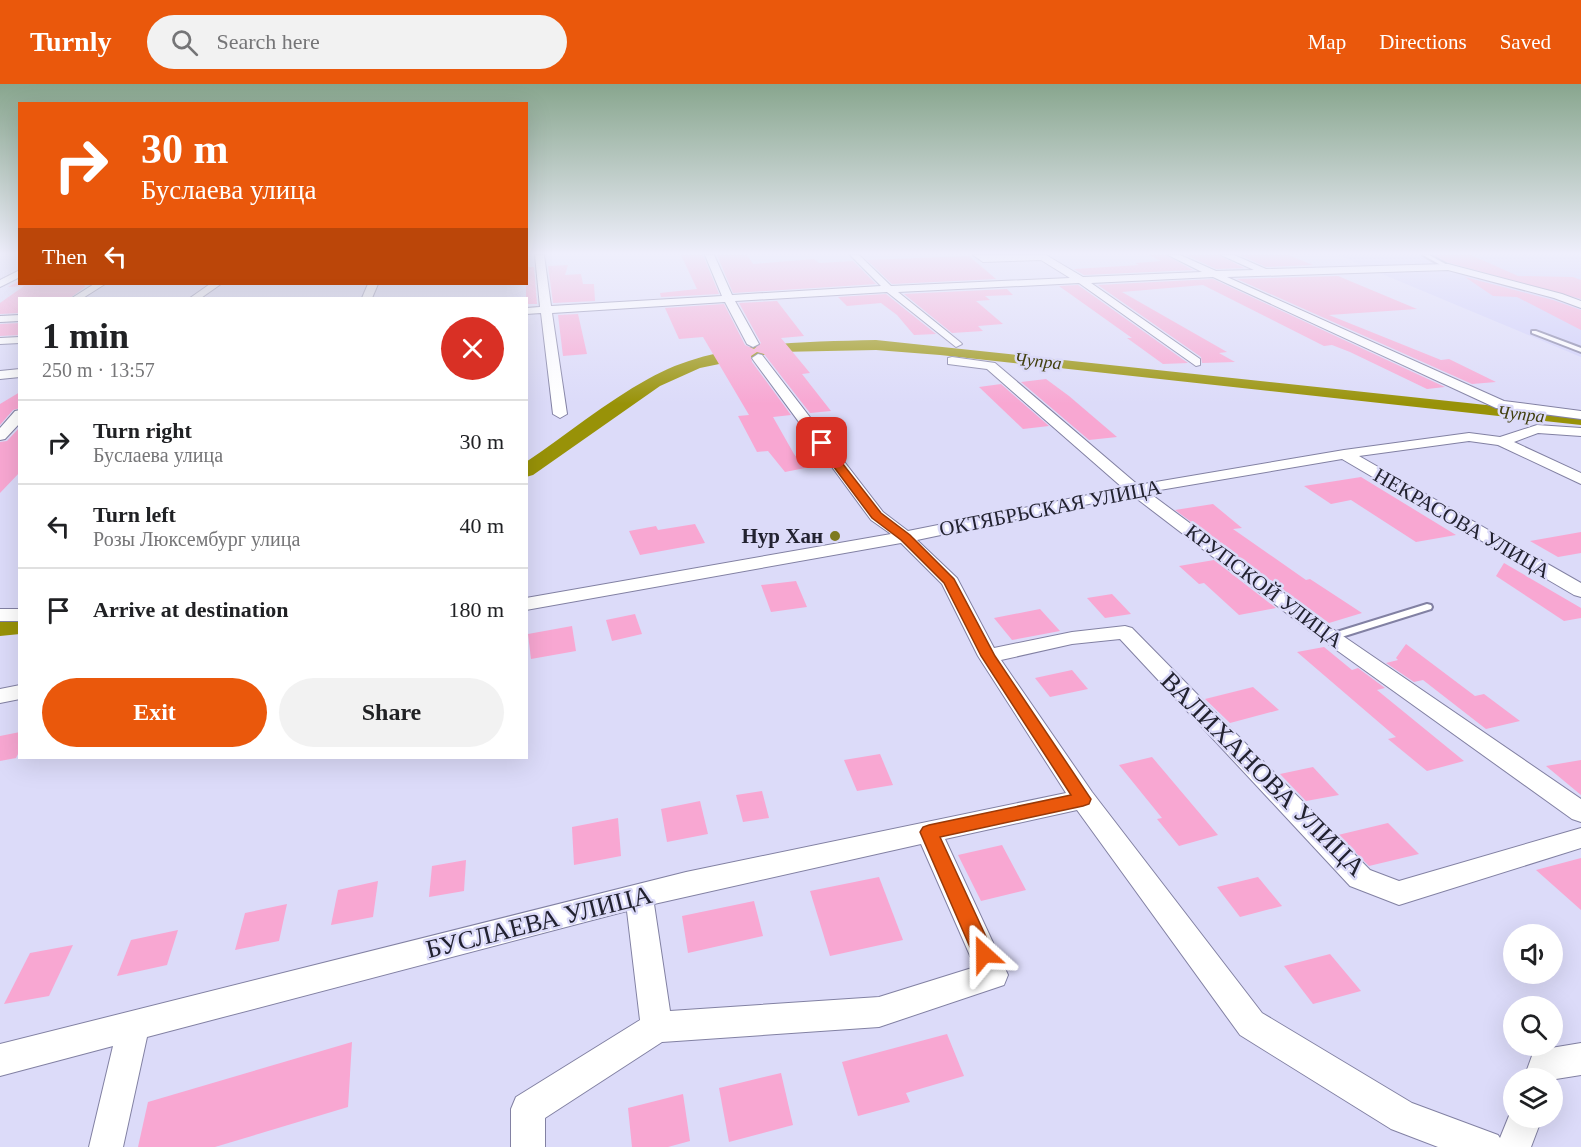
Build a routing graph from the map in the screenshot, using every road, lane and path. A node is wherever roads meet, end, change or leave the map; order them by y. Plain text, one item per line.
1 (546, 305) edge
2 (635, 305) edge
3 (731, 305) edge
4 (905, 305) edge
5 (1114, 305) edge
6 (1278, 305) edge
7 (546, 310) junction
8 (528, 311) edge
9 (18, 318) edge
10 (0, 319) edge
11 (1534, 332) dead end
12 (18, 340) edge
13 (0, 341) edge
14 (1581, 350) edge
15 (1196, 362) dead end
16 (18, 373) edge
17 (0, 375) edge
18 (560, 414) dead end
19 (1581, 415) edge
20 (18, 416) edge
21 (1581, 432) edge
22 (0, 436) edge
23 (1501, 441) junction
24 (1344, 454) junction
25 (1581, 479) edge
26 (1135, 490) junction
27 (905, 537) junction
28 (1581, 591) edge
29 (528, 604) edge
30 (1427, 607) dead end
31 (0, 615) edge
32 (18, 615) edge
33 (1331, 637) junction
34 (988, 656) junction
35 (18, 692) edge
36 (0, 696) edge
37 (1083, 799) junction
38 (1581, 812) edge
39 (929, 832) junction
40 (1581, 838) edge
41 (639, 896) junction
42 (134, 1026) junction
43 (657, 1027) junction
44 (1581, 1059) edge
45 (0, 1060) edge
46 (1544, 1068) edge
47 (1521, 1128) edge
48 (106, 1147) edge
49 (528, 1147) edge
50 (1486, 1147) edge
51 (1514, 1147) edge

1 - 7 street
2 - 7 street
3 - 27 street
4 - 26 street, КРУПСКОЙ УЛИЦА
5 - 15 street
6 - 19 street
7 - 8 street
7 - 18 street
9 - 10 street
11 - 14 lane
12 - 13 street
16 - 17 street
20 - 22 street
21 - 23 street
23 - 24 street, ОКТЯБРЬСКАЯ УЛИЦА
23 - 25 street
24 - 26 street, ОКТЯБРЬСКАЯ УЛИЦА
24 - 28 street, НЕКРАСОВА УЛИЦА
26 - 27 street, ОКТЯБРЬСКАЯ УЛИЦА
26 - 33 street, КРУПСКОЙ УЛИЦА
27 - 29 street, ОКТЯБРЬСКАЯ УЛИЦА
27 - 34 street
30 - 33 lane
31 - 32 street
33 - 38 street, КРУПСКОЙ УЛИЦА
34 - 37 street
34 - 40 street, ВАЛИХАНОВА УЛИЦА
35 - 36 street
37 - 39 street, БУСЛАЕВА УЛИЦА
37 - 50 street
39 - 41 street, БУСЛАЕВА УЛИЦА
39 - 43 street
41 - 42 street, БУСЛАЕВА УЛИЦА
41 - 43 street
42 - 45 street, БУСЛАЕВА УЛИЦА
42 - 48 street
43 - 49 street
44 - 46 street
47 - 51 street

